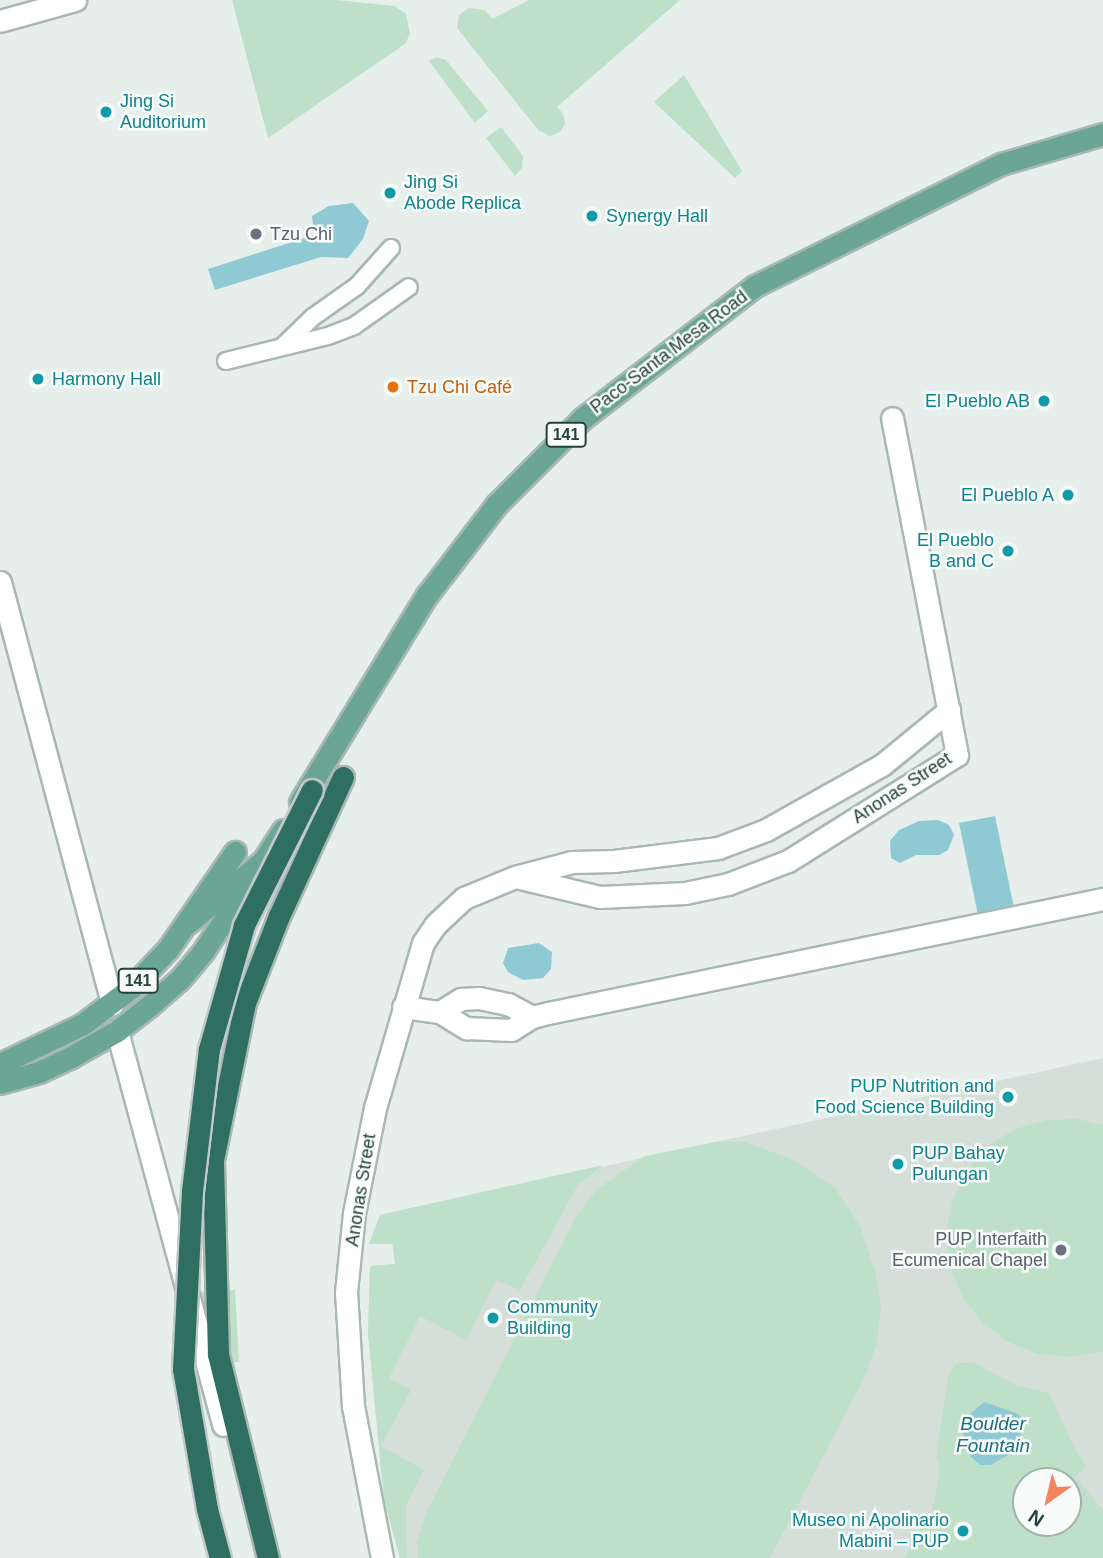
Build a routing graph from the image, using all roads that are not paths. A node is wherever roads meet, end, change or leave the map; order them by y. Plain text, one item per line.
1 (75, 0) edge
2 (0, 21) edge
3 (1103, 134) edge
4 (391, 248) dead end
5 (409, 287) dead end
6 (281, 348) junction
7 (226, 361) dead end
8 (892, 418) dead end
9 (0, 582) edge
10 (949, 710) junction
11 (343, 777) dead end
12 (312, 790) dead end
13 (235, 852) dead end
14 (263, 861) junction
15 (515, 877) junction
16 (1103, 899) edge
17 (188, 923) junction
18 (112, 1004) junction
19 (403, 1007) junction
20 (440, 1012) junction
21 (532, 1017) junction
22 (117, 1031) junction
23 (0, 1063) edge
24 (0, 1083) edge
25 (223, 1425) dead end
26 (220, 1558) edge
27 (268, 1558) edge
28 (382, 1558) edge

1 - 2 street
3 - 14 main road, Paco-Santa Mesa Road / 141
4 - 6 street
5 - 6 street
6 - 7 street
8 - 10 street
9 - 18 street
10 - 15 street, Anonas Street
10 - 15 street, Anonas Street
11 - 27 highway
12 - 26 highway, bridge
13 - 17 main road, Paco-Santa Mesa Road / 141
14 - 17 main road, Paco-Santa Mesa Road / 141
14 - 22 main road, Paco-Santa Mesa Road / 141
15 - 19 street, Anonas Street
16 - 21 street
17 - 18 main road, Paco-Santa Mesa Road / 141
18 - 23 main road, Paco-Santa Mesa Road / 141
19 - 20 street
19 - 28 street, Anonas Street
20 - 21 street
20 - 21 street
22 - 24 main road, Paco-Santa Mesa Road / 141
22 - 25 street

